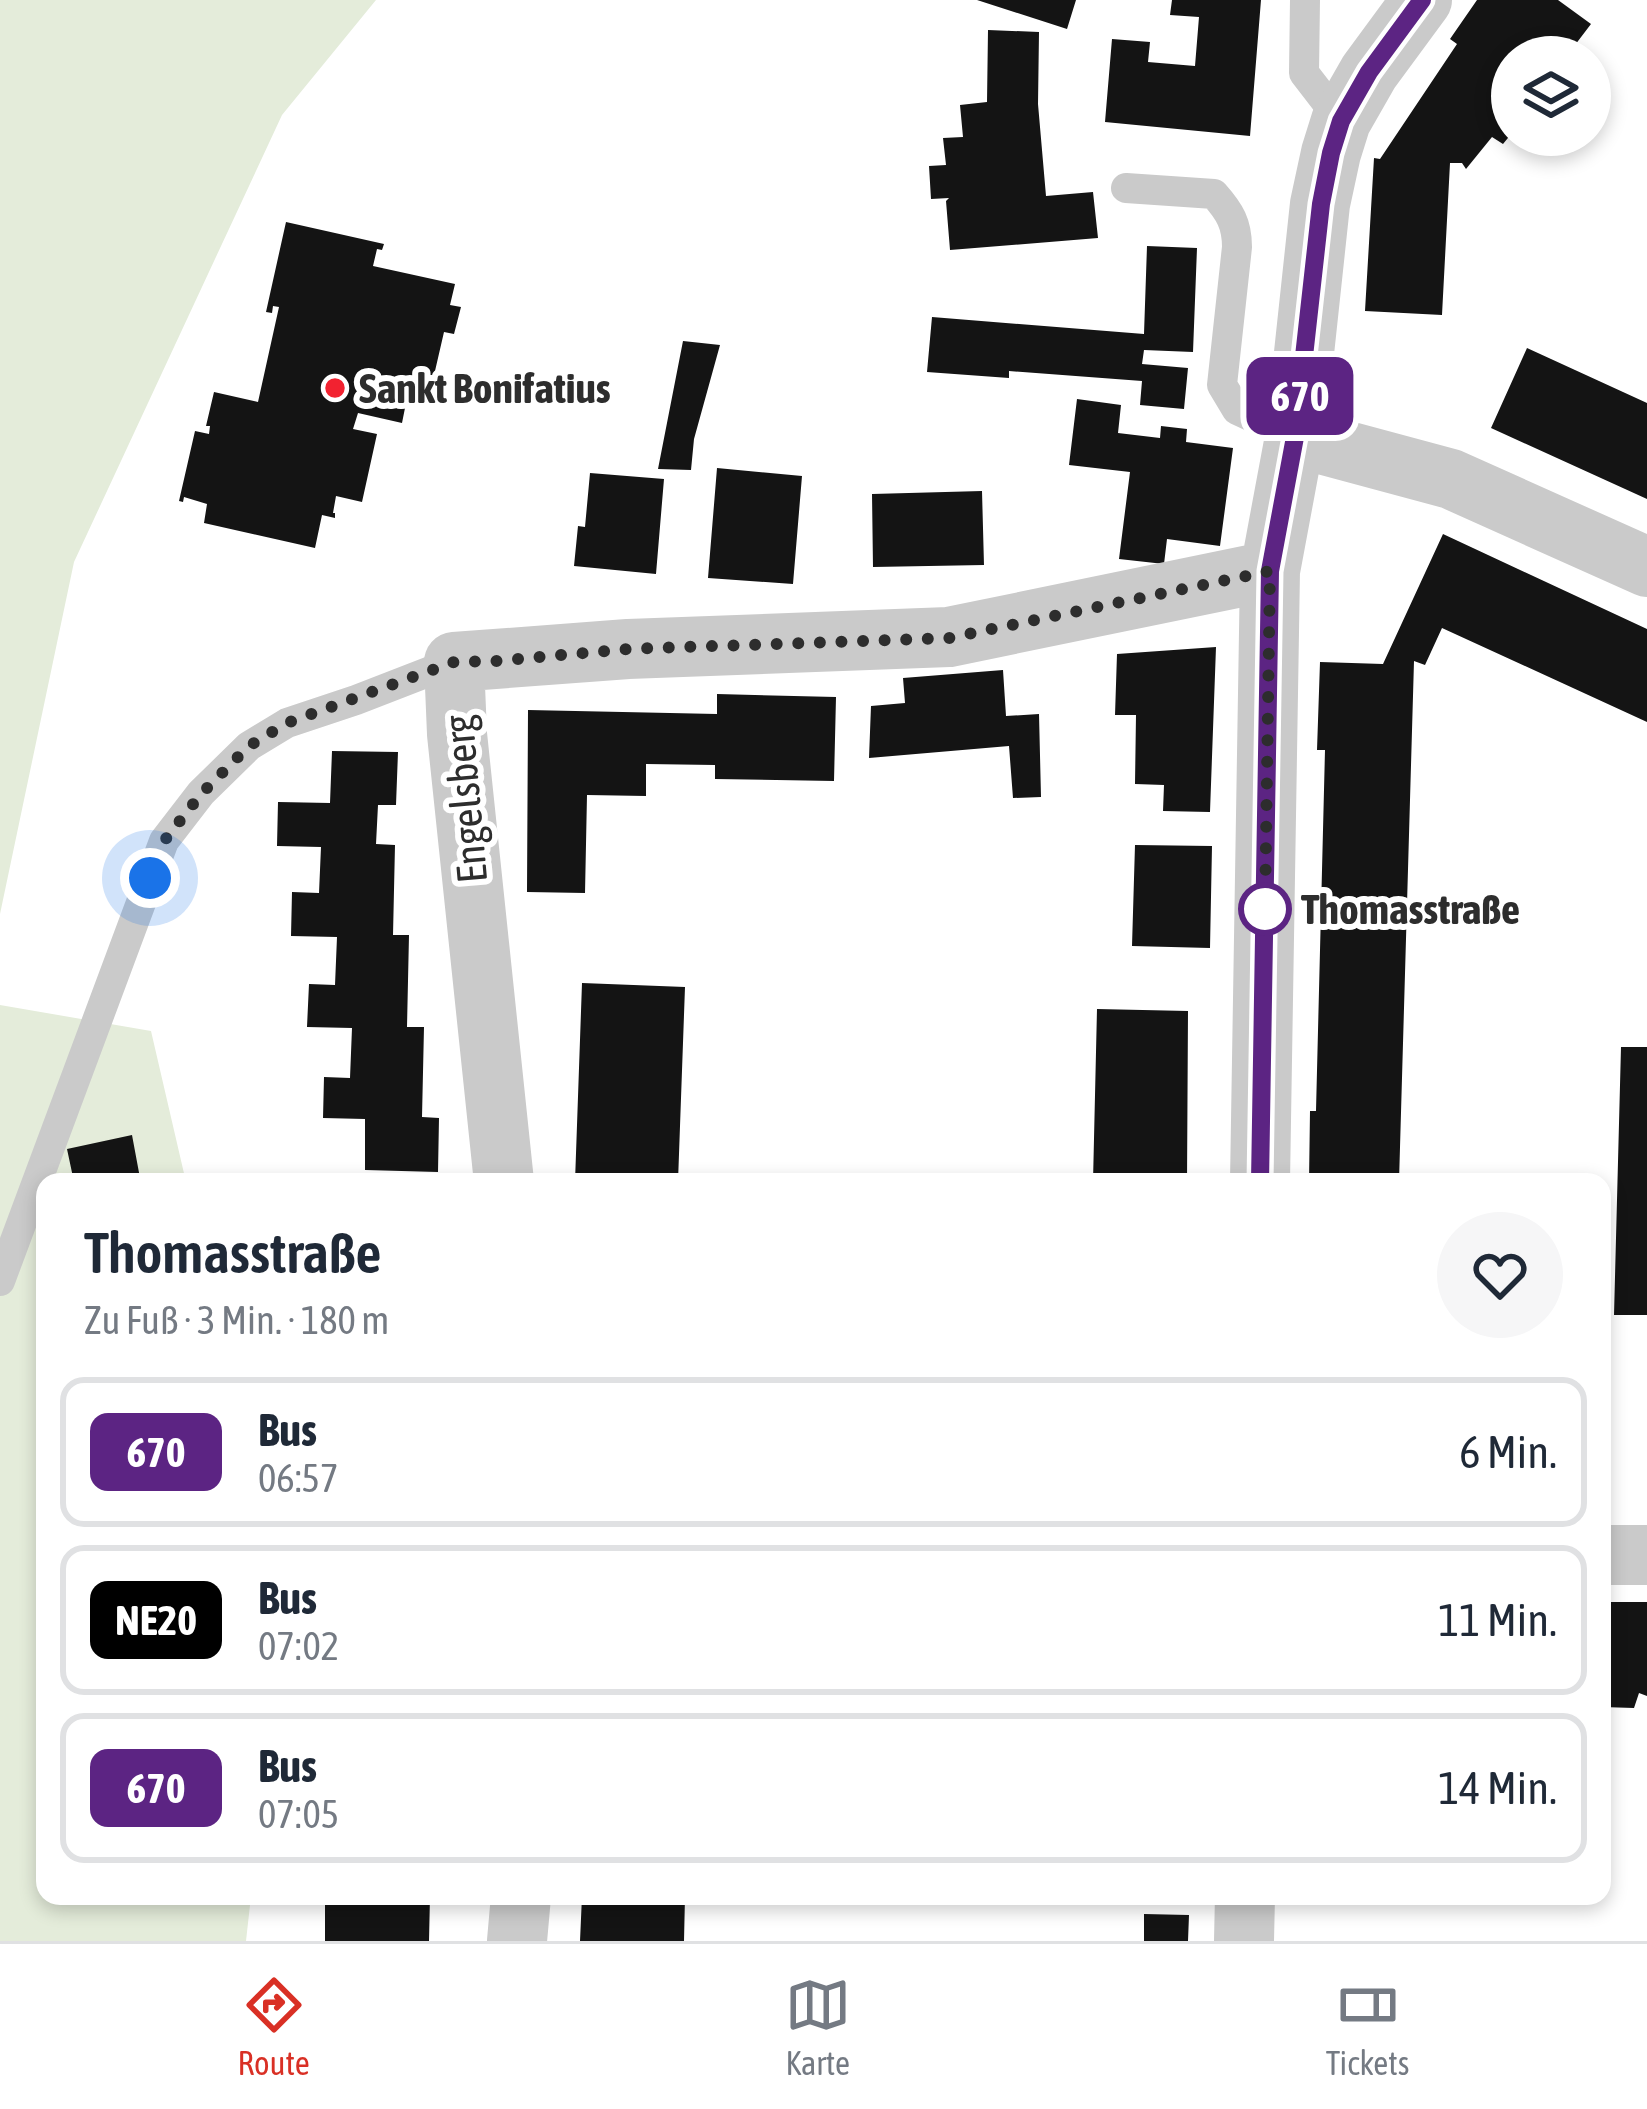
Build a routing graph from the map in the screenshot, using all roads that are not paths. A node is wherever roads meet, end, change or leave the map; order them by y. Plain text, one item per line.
1 (1305, 0) edge
2 (1422, 0) edge
3 (1341, 121) junction
4 (1126, 188) dead end
5 (1295, 437) junction
6 (1647, 567) edge
7 (1270, 571) junction
8 (454, 662) junction
9 (40, 1173) edge
10 (503, 1173) edge
11 (1260, 1173) edge
12 (36, 1184) edge
13 (0, 1281) edge
14 (1611, 1555) edge
15 (1647, 1556) edge
16 (520, 1905) edge
17 (1245, 1905) edge
18 (517, 1941) edge
19 (1244, 1941) edge

1 - 3 lane
2 - 3 street
3 - 5 street
4 - 5 lane
5 - 6 street
5 - 7 street
7 - 8 street, Engelsberg
7 - 11 street
8 - 9 lane
8 - 10 street, Engelsberg
12 - 13 lane
14 - 15 street
16 - 18 street
17 - 19 street

